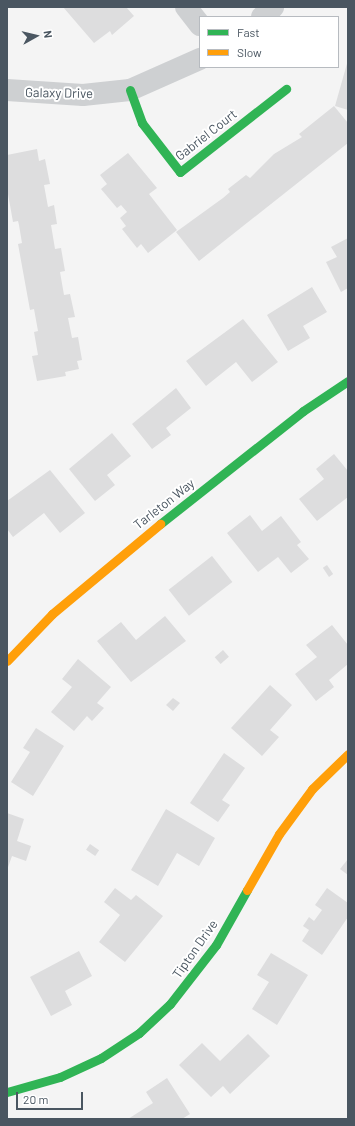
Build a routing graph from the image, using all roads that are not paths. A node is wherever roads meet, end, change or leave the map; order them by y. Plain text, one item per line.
1 (186, 7) edge
2 (273, 7) edge
3 (263, 16) edge
4 (199, 24) edge
5 (199, 59) edge
6 (7, 90) edge
7 (130, 90) junction
8 (286, 90) dead end
9 (348, 381) edge
10 (7, 661) edge
11 (348, 754) edge
12 (7, 1092) edge

1 - 4 street
2 - 3 street
5 - 7 street, Galaxy Drive
6 - 7 street, Galaxy Drive
7 - 8 street, Gabriel Court
9 - 10 street, Tarleton Way
11 - 12 street, Tipton Drive

